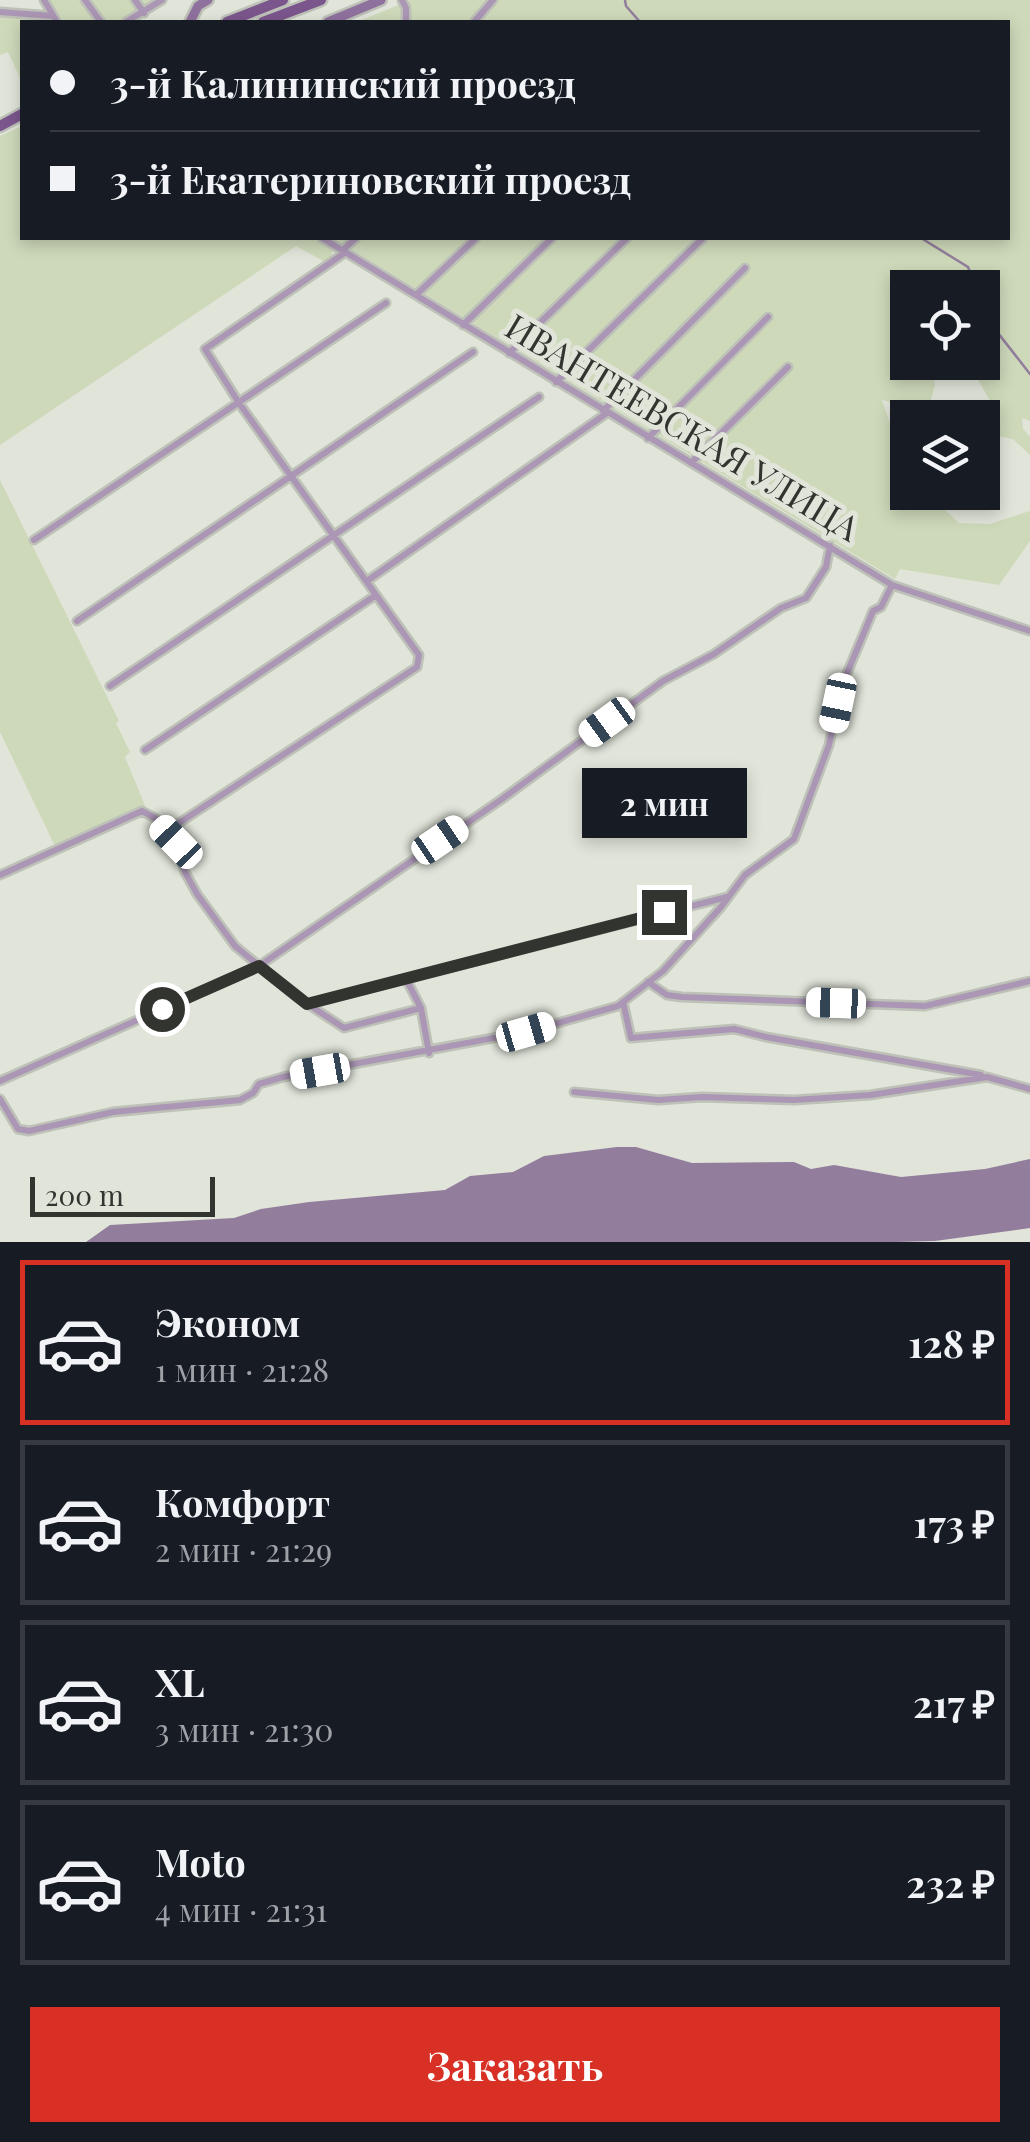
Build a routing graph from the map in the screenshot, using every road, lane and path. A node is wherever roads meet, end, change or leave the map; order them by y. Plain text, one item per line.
1 (44, 0) edge
2 (135, 0) edge
3 (162, 0) edge
4 (208, 0) edge
5 (283, 0) edge
6 (322, 0) edge
7 (381, 0) edge
8 (492, 0) edge
9 (0, 12) edge
10 (144, 13) junction
11 (192, 18) edge
12 (55, 20) edge
13 (130, 20) edge
14 (232, 20) edge
15 (268, 20) edge
16 (333, 20) edge
17 (476, 20) edge
18 (19, 118) edge
19 (0, 126) edge
20 (326, 240) edge
21 (354, 240) edge
22 (474, 240) edge
23 (550, 240) edge
24 (626, 240) edge
25 (702, 240) edge
26 (345, 251) junction
27 (746, 268) dead end
28 (416, 295) junction
29 (386, 303) dead end
30 (768, 317) dead end
31 (464, 326) junction
32 (474, 352) dead end
33 (510, 353) junction
34 (788, 366) dead end
35 (556, 382) junction
36 (539, 396) dead end
37 (239, 403) junction
38 (605, 412) junction
39 (648, 438) junction
40 (690, 464) junction
41 (291, 476) junction
42 (332, 536) junction
43 (34, 540) dead end
44 (830, 546) junction
45 (367, 580) junction
46 (892, 585) junction
47 (376, 595) junction
48 (77, 621) dead end
49 (1030, 631) edge
50 (110, 686) dead end
51 (146, 750) dead end
52 (179, 823) dead end
53 (0, 876) edge
54 (728, 897) junction
55 (259, 966) junction
56 (405, 978) junction
57 (1030, 981) edge
58 (648, 982) junction
59 (623, 1002) junction
60 (307, 1004) junction
61 (422, 1008) junction
62 (429, 1053) junction
63 (986, 1077) junction
64 (0, 1081) edge
65 (1030, 1088) edge
66 (574, 1092) dead end
67 (0, 1099) edge

1 - 12 street
2 - 10 street
3 - 10 street
4 - 11 street
5 - 14 main road
6 - 15 main road
7 - 16 street
8 - 17 street
9 - 12 street
10 - 13 street
18 - 19 main road
20 - 26 street, ИВАНТЕЕВСКАЯ УЛИЦА
21 - 26 street
22 - 28 street
23 - 31 street
24 - 33 street
25 - 35 street
26 - 28 street, ИВАНТЕЕВСКАЯ УЛИЦА
26 - 37 street
27 - 38 street
28 - 31 street, ИВАНТЕЕВСКАЯ УЛИЦА
29 - 37 street
30 - 39 street
31 - 33 street, ИВАНТЕЕВСКАЯ УЛИЦА
32 - 41 street
33 - 35 street, ИВАНТЕЕВСКАЯ УЛИЦА
34 - 40 street
35 - 38 street, ИВАНТЕЕВСКАЯ УЛИЦА
36 - 42 street
37 - 41 street
37 - 43 street
38 - 39 street, ИВАНТЕЕВСКАЯ УЛИЦА
38 - 45 street
39 - 40 street, ИВАНТЕЕВСКАЯ УЛИЦА
40 - 44 street, ИВАНТЕЕВСКАЯ УЛИЦА
41 - 42 street
41 - 48 street
42 - 45 street
42 - 50 street
44 - 46 street, ИВАНТЕЕВСКАЯ УЛИЦА
44 - 55 street
45 - 47 street
46 - 49 street, ИВАНТЕЕВСКАЯ УЛИЦА
46 - 54 street
47 - 51 street
47 - 52 street
53 - 55 street
54 - 56 street
54 - 58 street
55 - 60 street
55 - 64 street
56 - 60 street
56 - 61 street
57 - 58 street
58 - 59 street
59 - 62 street
59 - 63 street
60 - 61 street
61 - 62 street
62 - 67 street
63 - 65 street
63 - 66 street

